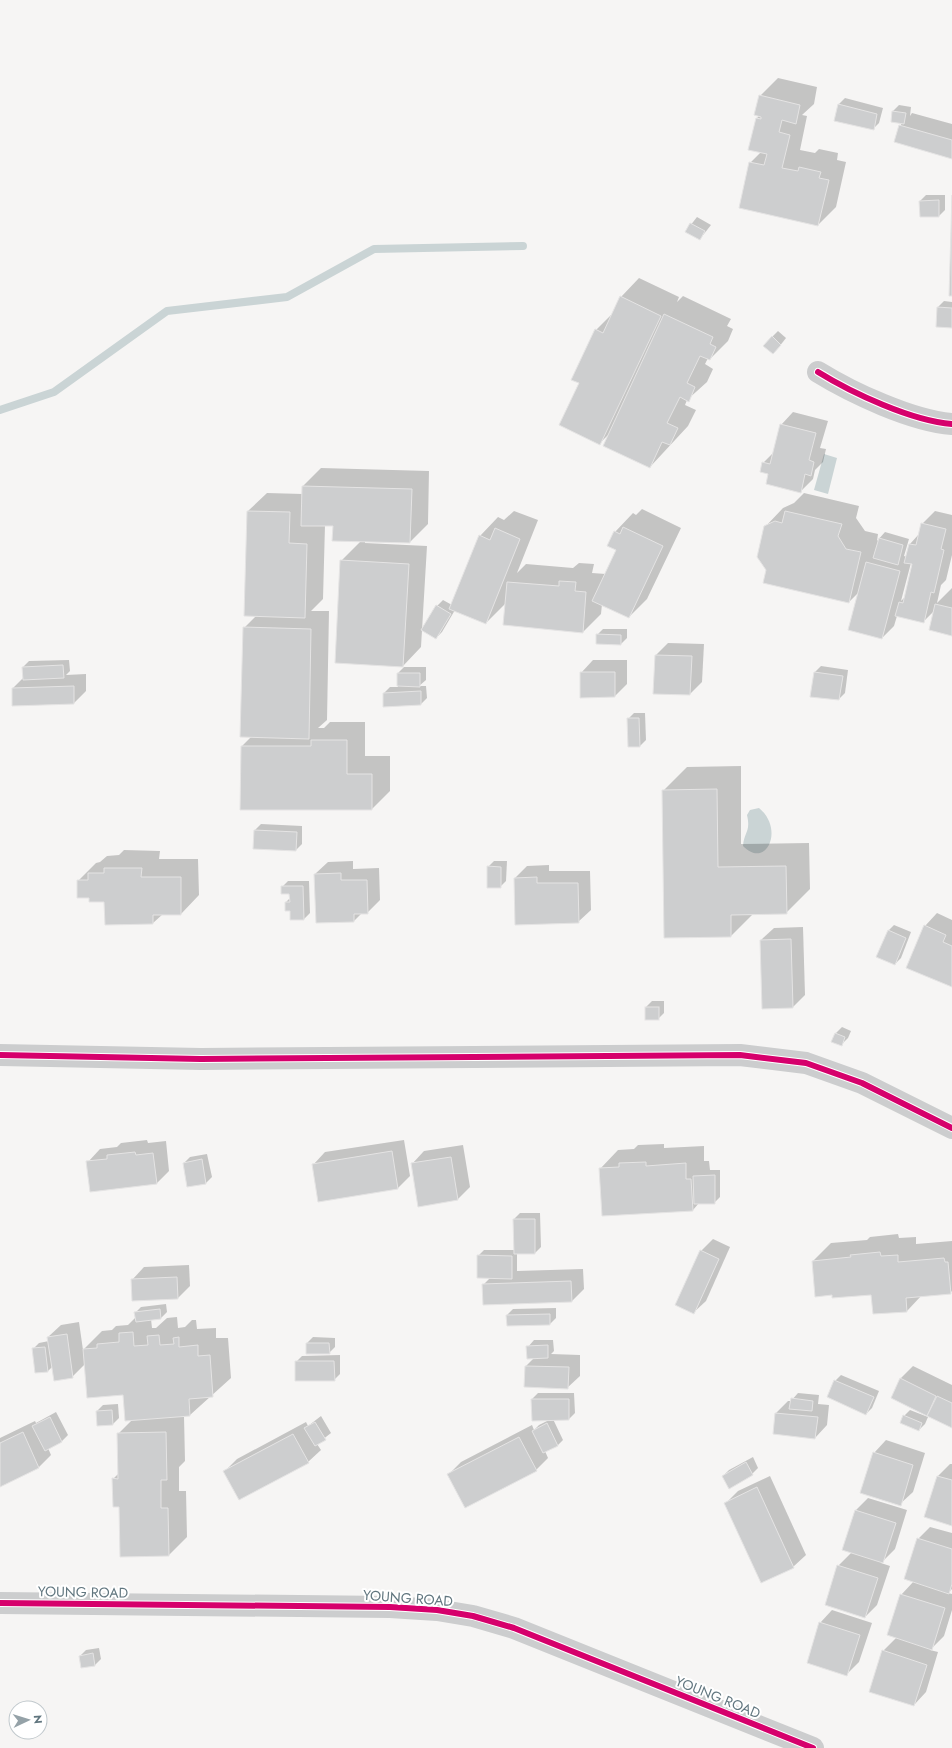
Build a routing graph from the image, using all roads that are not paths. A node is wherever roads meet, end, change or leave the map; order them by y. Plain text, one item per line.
1 (818, 372) dead end
2 (952, 424) edge
3 (0, 1055) edge
4 (952, 1128) edge
5 (0, 1603) edge
6 (813, 1748) edge

1 - 2 street
3 - 4 street
5 - 6 street, YOUNG ROAD

